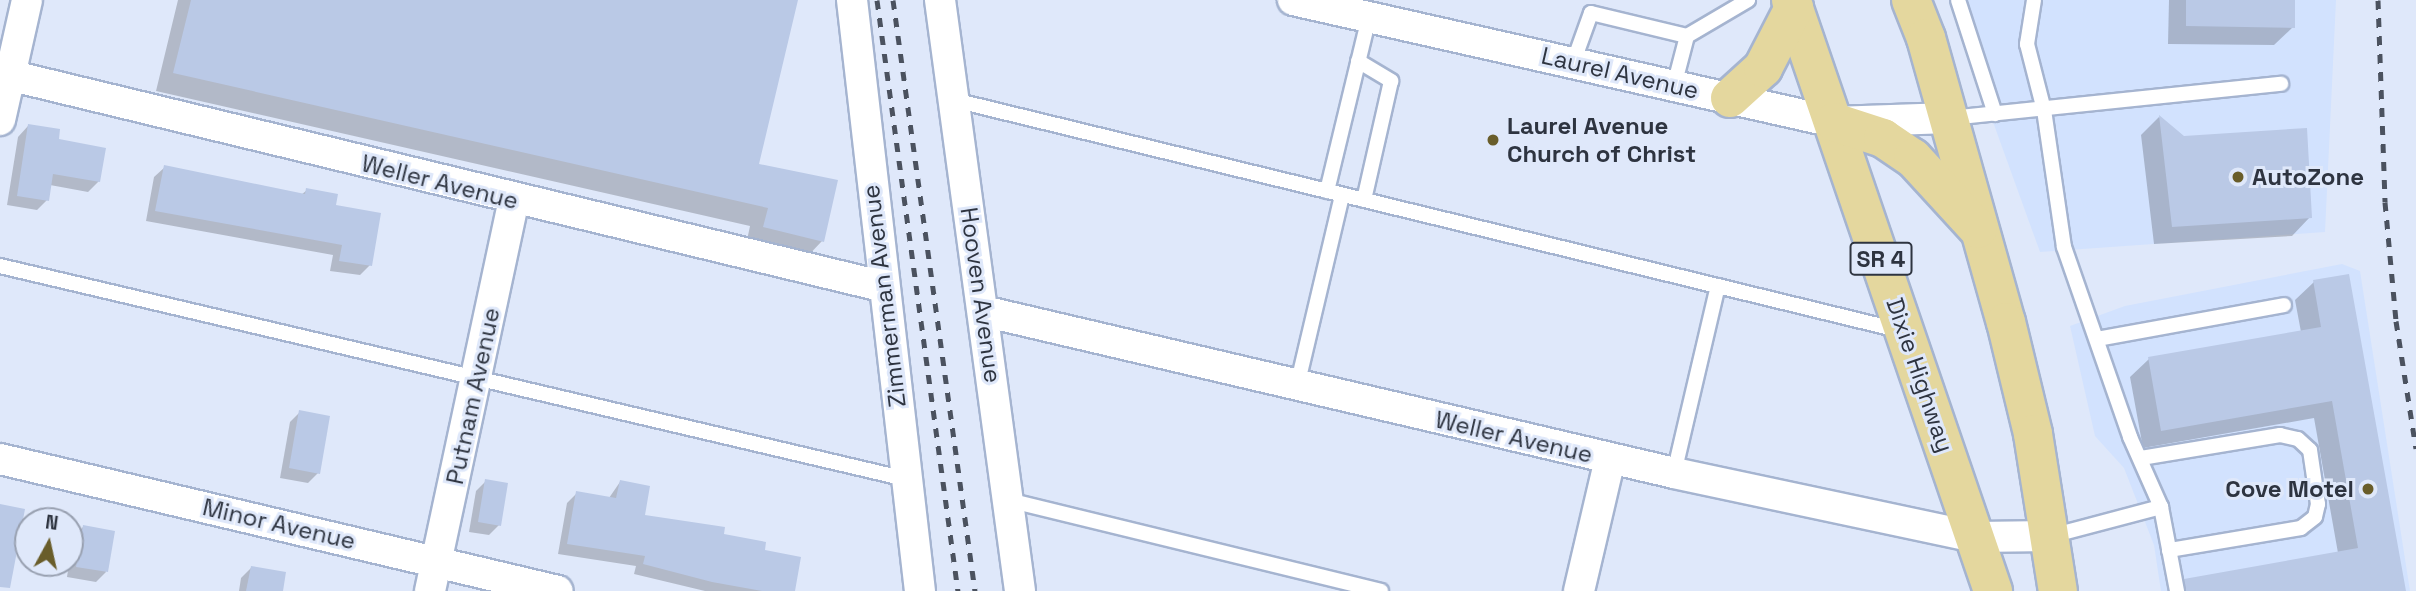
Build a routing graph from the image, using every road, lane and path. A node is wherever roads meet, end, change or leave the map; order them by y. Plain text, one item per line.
1 (27, 0) edge
2 (852, 0) edge
3 (940, 0) edge
4 (1293, 0) edge
5 (1911, 0) edge
6 (1958, 0) edge
7 (2034, 0) edge
8 (1740, 2) edge
9 (1792, 4) edge
10 (1369, 17) junction
11 (1687, 36) junction
12 (1358, 61) junction
13 (1573, 63) junction
14 (5, 74) edge
15 (2281, 84) dead end
16 (1674, 86) junction
17 (1730, 98) junction
18 (954, 100) junction
19 (2044, 110) junction
20 (1995, 114) junction
21 (1949, 118) junction
22 (0, 120) edge
23 (1835, 122) junction
24 (1327, 191) junction
25 (1342, 195) junction
26 (514, 200) junction
27 (1364, 200) junction
28 (1980, 232) junction
29 (0, 267) edge
30 (881, 286) junction
31 (1718, 286) junction
32 (2284, 304) dead end
33 (983, 311) junction
34 (1906, 331) junction
35 (2097, 339) junction
36 (476, 379) junction
37 (1297, 386) junction
38 (2141, 458) junction
39 (0, 459) edge
40 (1610, 459) junction
41 (1674, 473) junction
42 (906, 479) junction
43 (1008, 500) junction
44 (2161, 507) junction
45 (2050, 536) junction
46 (1976, 537) junction
47 (2169, 550) junction
48 (438, 561) junction
49 (430, 591) edge
50 (558, 591) edge
51 (920, 591) edge
52 (1020, 591) edge
53 (1381, 591) edge
54 (1579, 591) edge
55 (1993, 591) edge
56 (2058, 591) edge
57 (2178, 591) edge

1 - 14 street
2 - 30 street, Zimmerman Avenue
3 - 18 street, Hooven Avenue
4 - 10 street, Laurel Avenue
5 - 21 main road
6 - 20 lane
7 - 19 lane
8 - 11 lane
9 - 17 main road
9 - 23 main road, Dixie Highway / SR 4
10 - 12 lane
10 - 13 street, Laurel Avenue
11 - 13 lane
11 - 16 lane
12 - 24 lane
12 - 27 lane
13 - 16 street, Laurel Avenue
14 - 22 street
14 - 26 street, Weller Avenue
15 - 19 lane
16 - 17 street, Laurel Avenue
17 - 23 street, Laurel Avenue
18 - 24 lane
18 - 33 street, Hooven Avenue
19 - 20 lane
19 - 35 lane
20 - 21 lane
21 - 23 street, Laurel Avenue
21 - 28 main road
23 - 28 main road
23 - 34 main road, Dixie Highway / SR 4
24 - 25 lane
25 - 27 lane
25 - 37 lane
26 - 30 street, Weller Avenue
26 - 36 street, Putnam Avenue
27 - 31 lane
28 - 45 main road
29 - 36 lane
30 - 42 street, Zimmerman Avenue
31 - 34 lane
31 - 41 lane
32 - 35 lane
33 - 37 street, Weller Avenue
33 - 43 street, Hooven Avenue
34 - 46 main road, Dixie Highway / SR 4
35 - 38 lane
36 - 42 lane
36 - 48 street, Putnam Avenue
37 - 40 street, Weller Avenue
38 - 44 lane
38 - 47 lane
39 - 48 street, Minor Avenue
40 - 41 street, Weller Avenue
40 - 54 street
41 - 46 street, Weller Avenue
42 - 51 street, Zimmerman Avenue
43 - 52 street, Hooven Avenue
43 - 53 lane
44 - 45 lane
44 - 47 lane
45 - 46 street, Weller Avenue
45 - 56 main road
46 - 55 main road, Dixie Highway / SR 4
47 - 57 lane
48 - 49 street, Putnam Avenue
48 - 50 street, Minor Avenue

